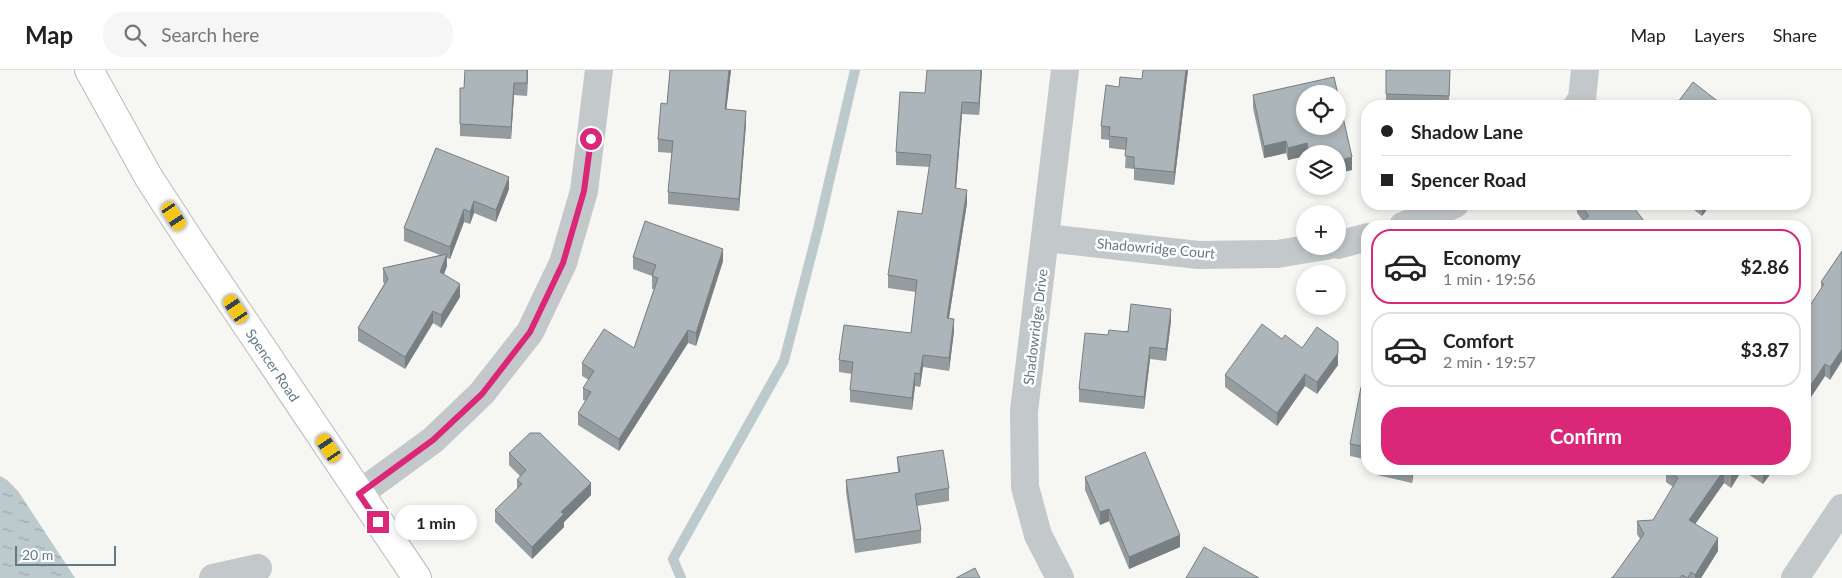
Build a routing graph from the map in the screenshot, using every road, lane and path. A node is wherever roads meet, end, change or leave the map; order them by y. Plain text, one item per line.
1 (88, 70) edge
2 (599, 70) edge
3 (1065, 70) edge
4 (1585, 70) edge
5 (1581, 100) edge
6 (1442, 210) edge
7 (1421, 220) edge
8 (1046, 238) junction
9 (1361, 239) edge
10 (1346, 243) edge
11 (1296, 251) edge
12 (359, 494) junction
13 (1842, 508) edge
14 (258, 568) dead end
15 (213, 578) edge
16 (417, 578) edge
17 (1060, 578) edge
18 (1795, 578) edge

1 - 12 main road, Spencer Road
2 - 12 street
3 - 8 street, Shadowridge Drive
4 - 5 street
6 - 7 street
8 - 11 street, Shadowridge Court
8 - 17 street, Shadowridge Drive
9 - 10 street
12 - 16 main road, Spencer Road
13 - 18 street
14 - 15 street

